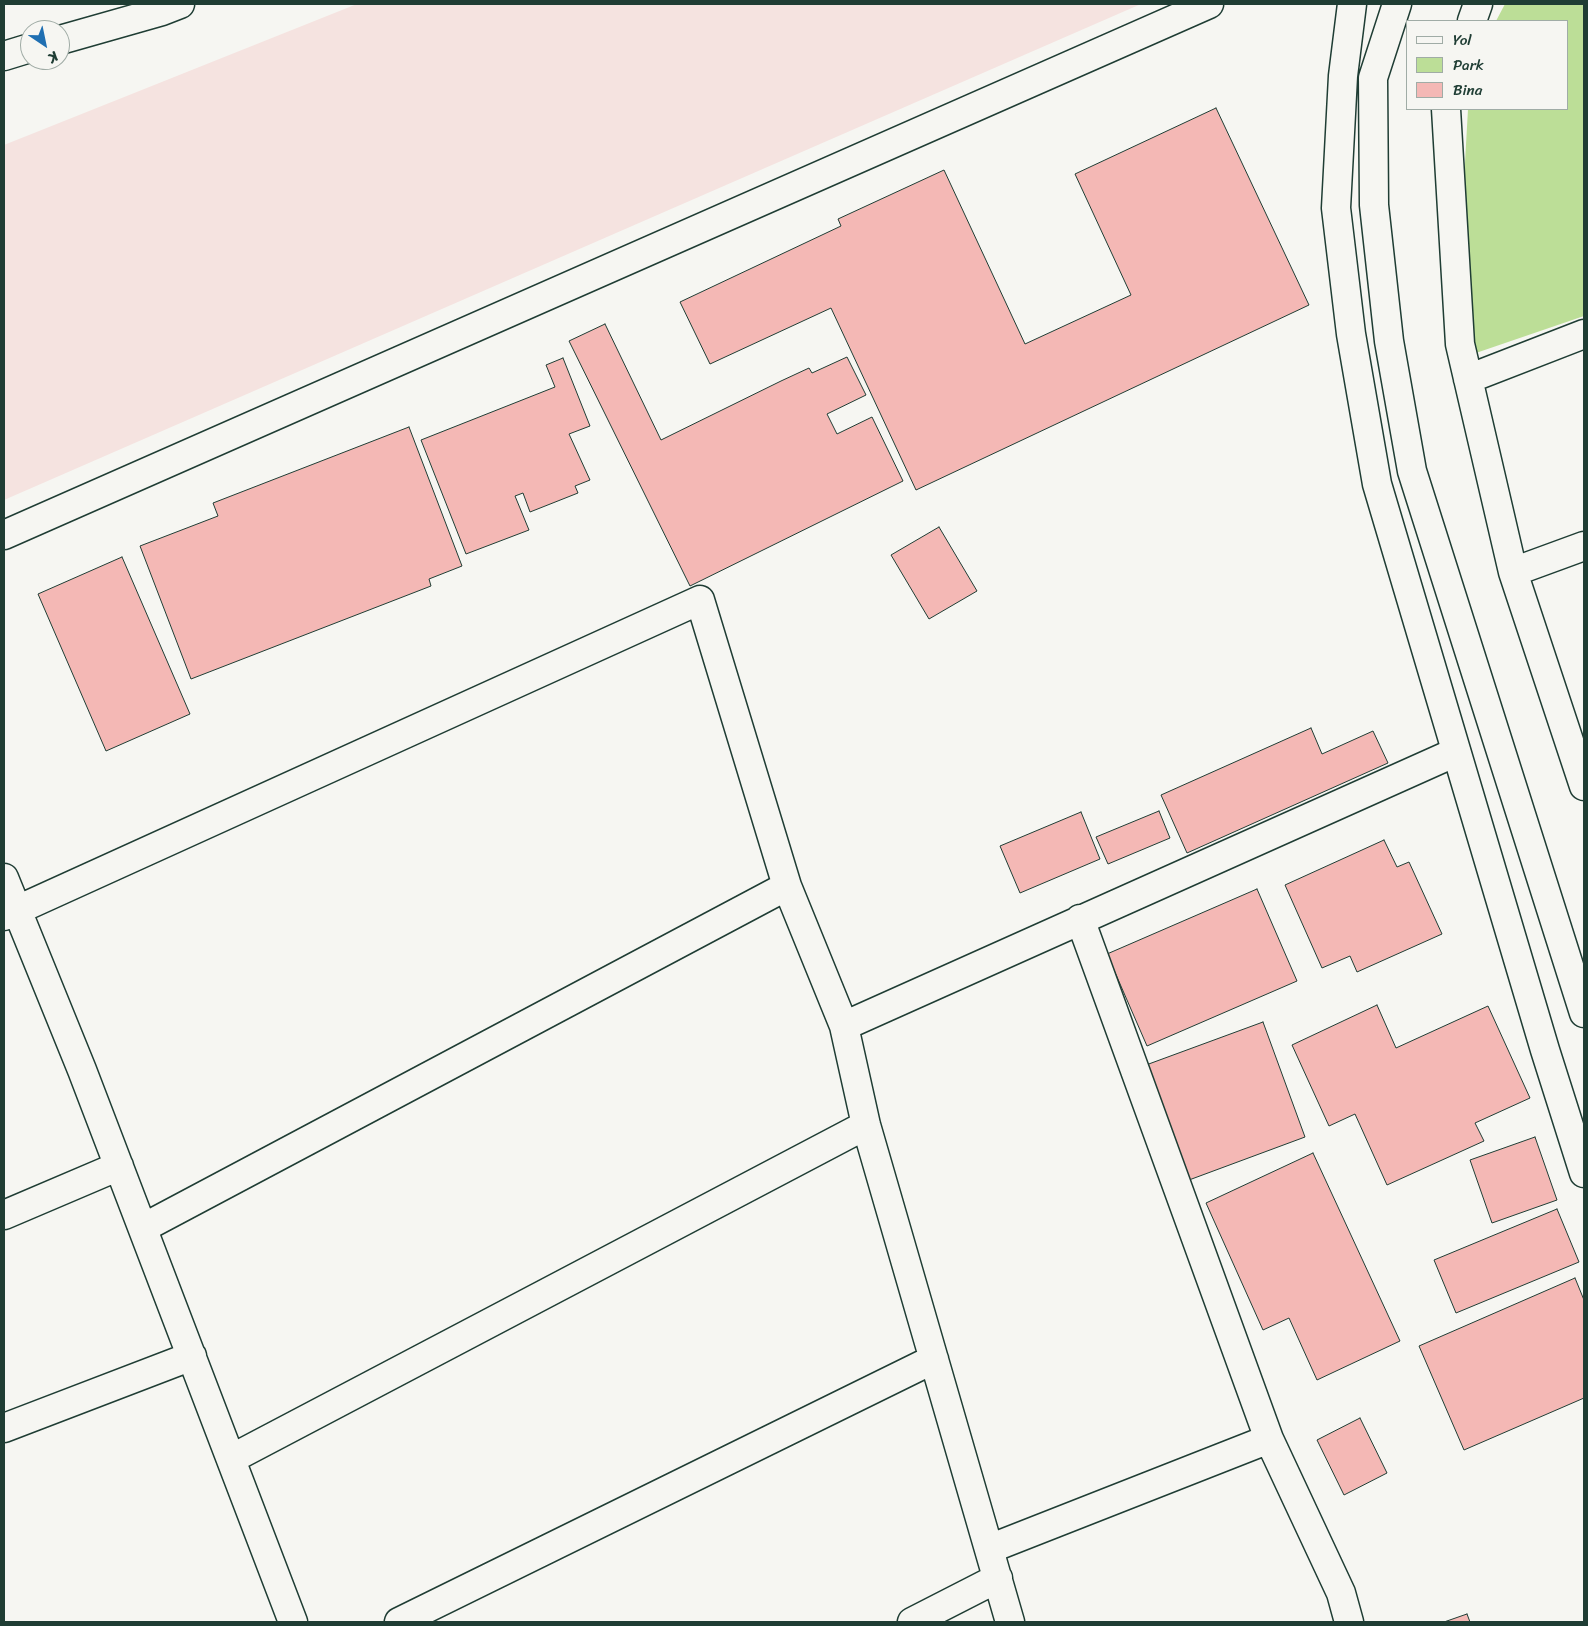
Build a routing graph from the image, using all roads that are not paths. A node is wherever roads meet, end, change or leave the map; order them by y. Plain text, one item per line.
1 (180, 4) edge
2 (1209, 4) edge
3 (1352, 4) edge
4 (1397, 4) edge
5 (1478, 4) edge
6 (1472, 20) edge
7 (70, 37) edge
8 (20, 51) edge
9 (4, 56) edge
10 (1446, 110) edge
11 (1584, 334) edge
12 (1468, 379) junction
13 (4, 535) edge
14 (1584, 546) edge
15 (1513, 572) junction
16 (1456, 752) junction
17 (1584, 786) edge
18 (4, 878) edge
19 (787, 886) junction
20 (10, 913) edge
21 (1080, 919) junction
22 (1584, 1012) edge
23 (844, 1026) junction
24 (866, 1125) junction
25 (119, 1166) junction
26 (1584, 1173) edge
27 (4, 1215) edge
28 (143, 1228) junction
29 (192, 1356) junction
30 (934, 1359) junction
31 (4, 1428) edge
32 (1269, 1439) junction
33 (231, 1459) junction
34 (989, 1548) junction
35 (998, 1578) junction
36 (293, 1622) edge
37 (400, 1622) edge
38 (912, 1622) edge
39 (1010, 1622) edge
40 (1350, 1622) edge

1 - 7 street
2 - 13 street
3 - 16 street
4 - 22 street
5 - 6 street
8 - 9 street
10 - 12 street
11 - 12 street
12 - 15 street
14 - 15 street
15 - 17 street
16 - 21 street
16 - 26 street
18 - 20 street
19 - 20 street
19 - 23 street
19 - 28 street
20 - 25 street
21 - 23 street
21 - 32 street
23 - 24 street
24 - 30 street
24 - 33 street
25 - 27 street
25 - 28 street
28 - 29 street
29 - 31 street
29 - 33 street
30 - 34 street
30 - 37 street
32 - 34 street
32 - 40 street
33 - 36 street
34 - 35 street
35 - 38 street
35 - 39 street

